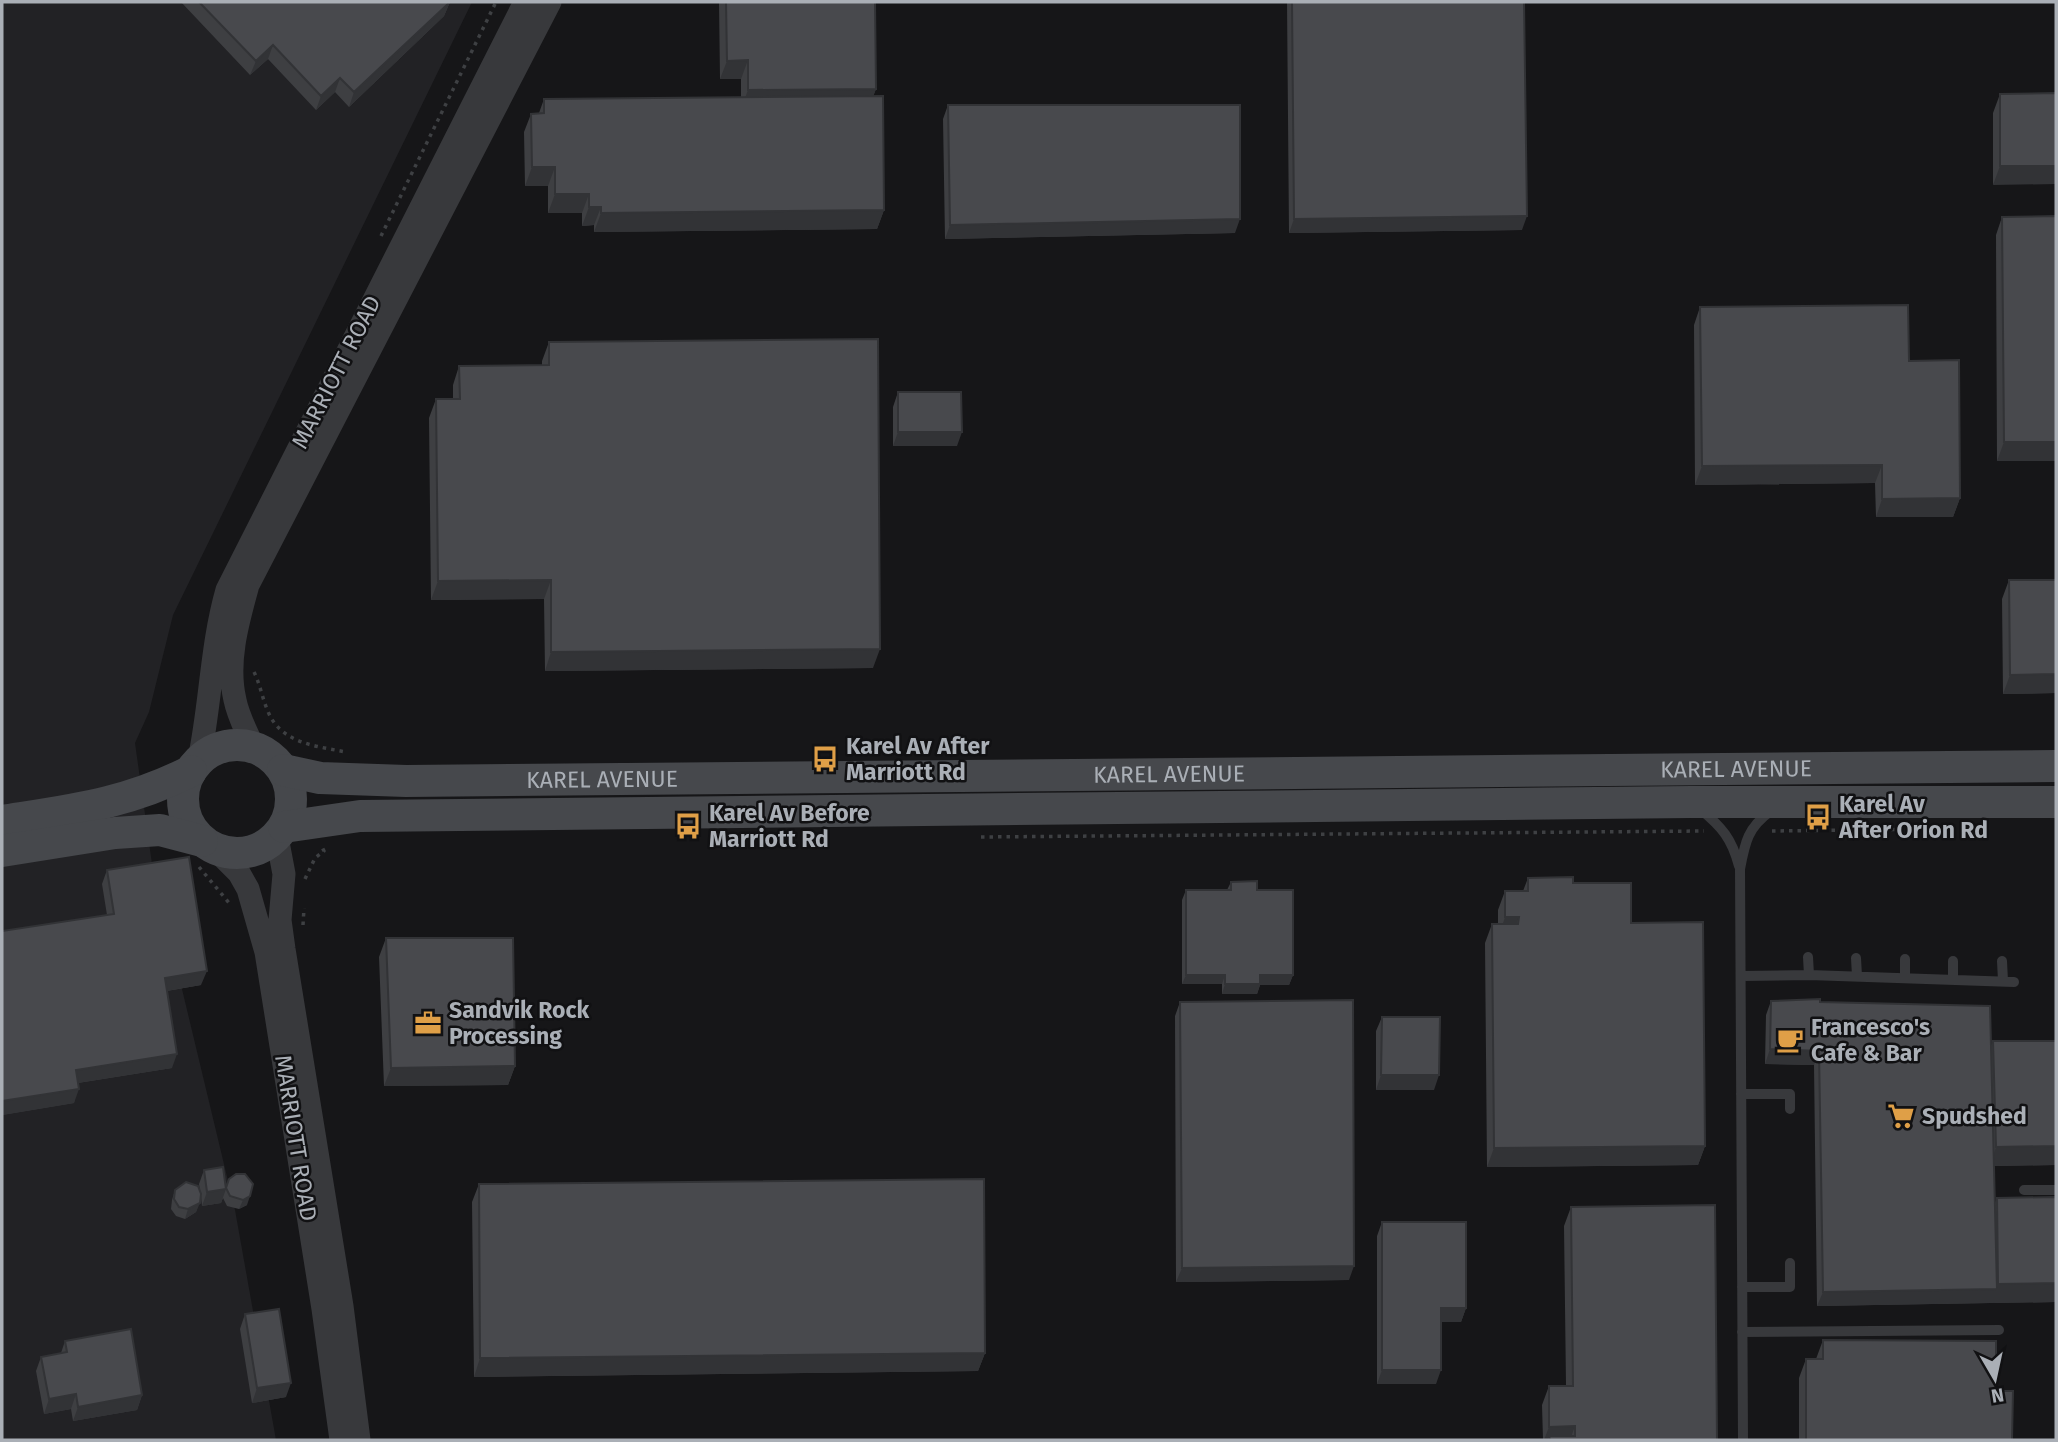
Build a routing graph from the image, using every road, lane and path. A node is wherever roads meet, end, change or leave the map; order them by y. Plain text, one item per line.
1 (525, 2) edge
2 (550, 2) edge
3 (268, 713) dead end
4 (253, 747) junction
5 (359, 755) dead end
6 (195, 765) junction
7 (1978, 766) junction
8 (2056, 766) edge
9 (283, 770) junction
10 (2056, 790) edge
11 (1691, 802) junction
12 (1785, 802) junction
13 (2056, 802) edge
14 (2, 821) edge
15 (1945, 829) dead end
16 (1725, 831) junction
17 (1750, 831) junction
18 (280, 832) junction
19 (976, 837) dead end
20 (320, 844) dead end
21 (2, 851) edge
22 (203, 851) junction
23 (1740, 869) junction
24 (305, 879) dead end
25 (221, 892) dead end
26 (304, 906) dead end
27 (303, 933) dead end
28 (1808, 957) dead end
29 (1856, 958) dead end
30 (1905, 959) dead end
31 (1953, 961) dead end
32 (2002, 961) dead end
33 (1809, 975) junction
34 (1742, 976) junction
35 (1857, 976) junction
36 (1905, 977) junction
37 (1953, 979) junction
38 (1741, 1094) junction
39 (1790, 1109) dead end
40 (2024, 1190) dead end
41 (2056, 1190) edge
42 (1790, 1264) dead end
43 (1742, 1287) junction
44 (1999, 1330) dead end
45 (1742, 1332) junction
46 (341, 1440) edge
47 (359, 1440) edge
48 (1743, 1440) edge

1 - 6 street, MARRIOTT ROAD
2 - 4 street, MARRIOTT ROAD
3 - 5 path
4 - 6 main road
4 - 9 main road, KAREL AVENUE
6 - 14 main road
6 - 22 main road
7 - 8 main road, KAREL AVENUE
7 - 9 main road, KAREL AVENUE
7 - 10 main road
9 - 18 main road
11 - 12 main road, KAREL AVENUE
11 - 16 lane
11 - 18 main road, KAREL AVENUE
12 - 13 main road, KAREL AVENUE
12 - 17 lane
15 - 17 path
16 - 19 path
16 - 23 lane
17 - 23 lane
18 - 22 main road, KAREL AVENUE
18 - 47 street, MARRIOTT ROAD
20 - 24 path
21 - 22 main road, KAREL AVENUE
22 - 25 path
22 - 46 street, MARRIOTT ROAD
23 - 34 lane
26 - 27 path
28 - 33 lane
29 - 35 lane
30 - 36 lane
31 - 37 lane
32 - 37 lane
33 - 34 lane
33 - 35 lane
34 - 38 lane
35 - 36 lane
36 - 37 lane
38 - 39 lane
38 - 43 lane
40 - 41 lane
42 - 43 lane
43 - 45 lane
44 - 45 lane
45 - 48 lane

